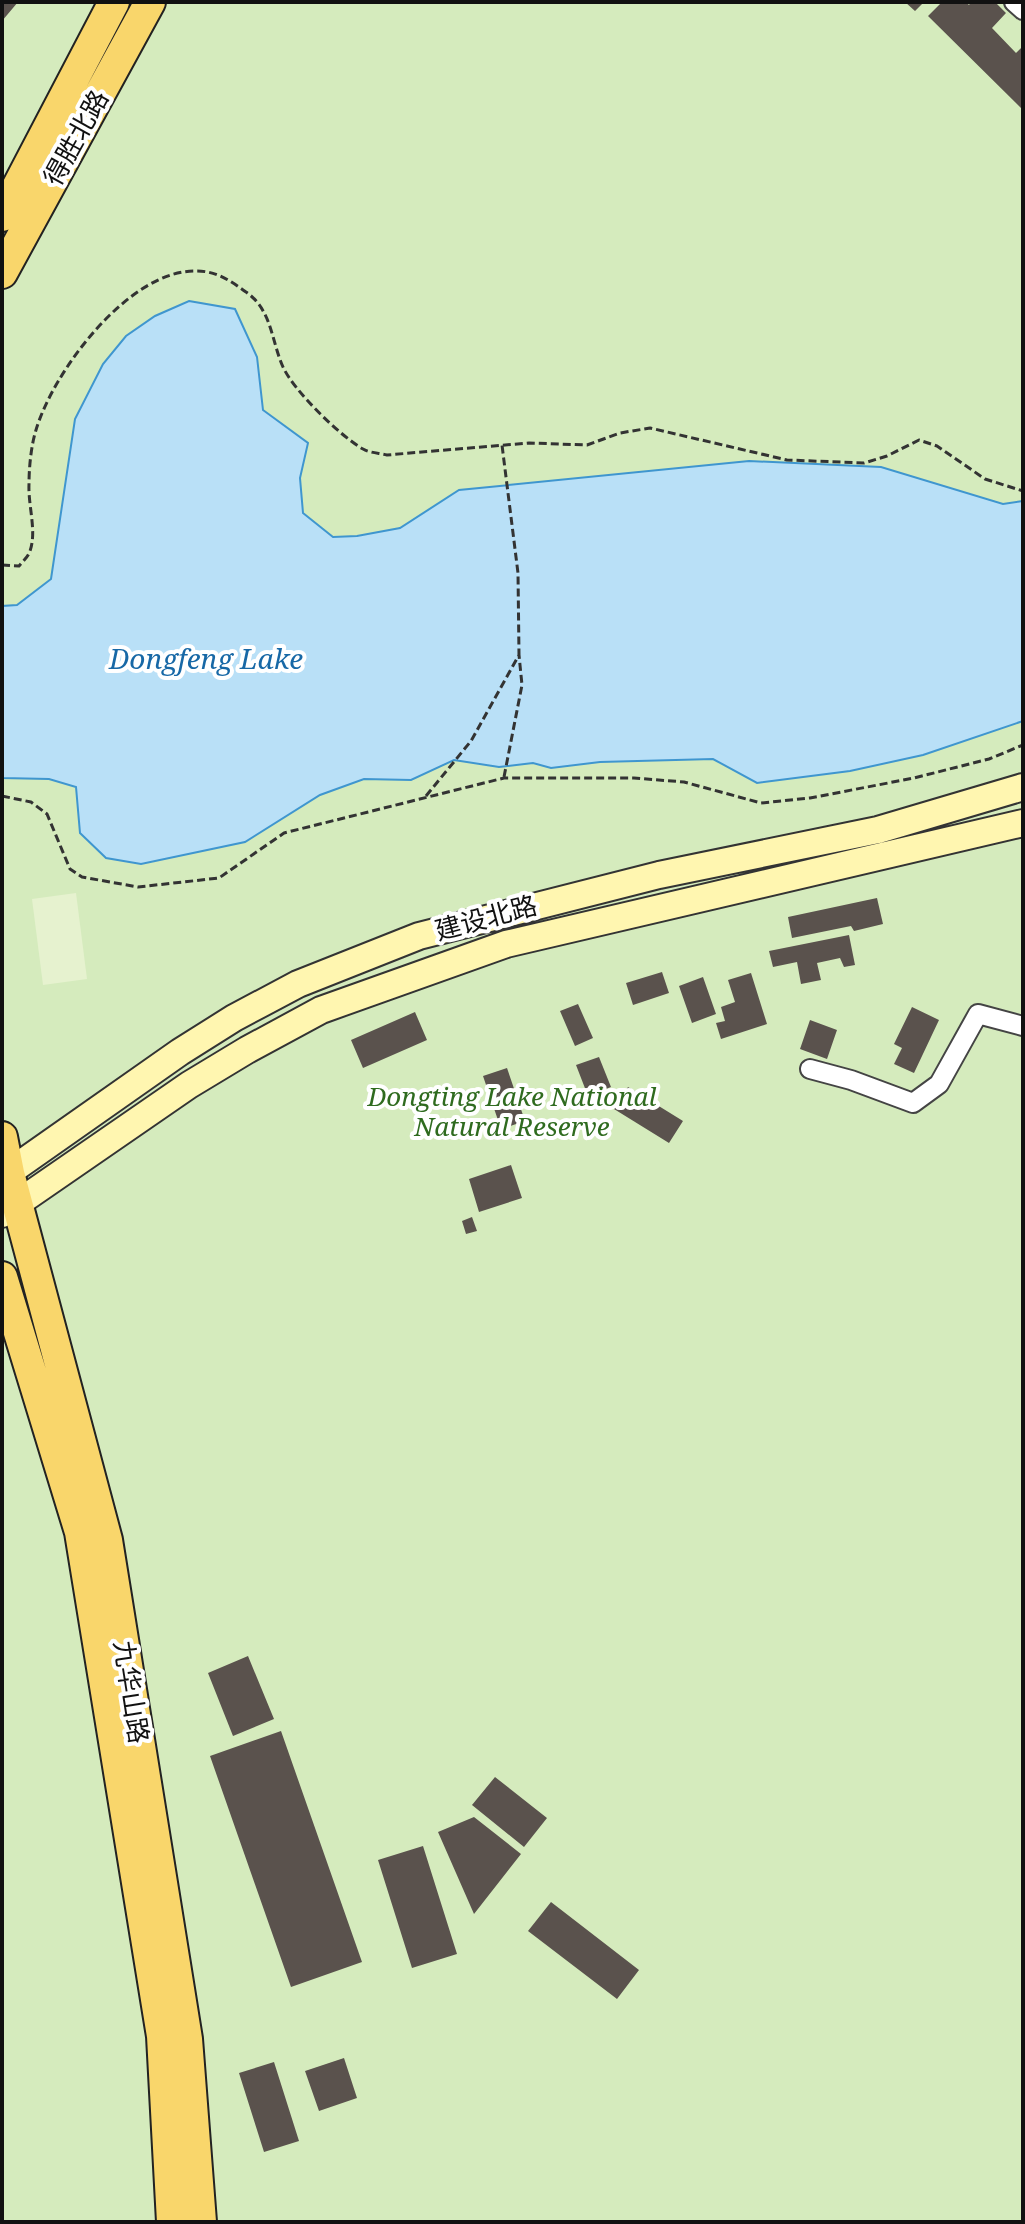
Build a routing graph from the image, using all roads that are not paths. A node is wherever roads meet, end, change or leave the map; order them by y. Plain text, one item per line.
1 (114, 2) edge
2 (150, 2) edge
3 (1014, 2) edge
4 (1023, 10) edge
5 (2, 216) edge
6 (2, 273) edge
7 (1023, 787) edge
8 (1023, 823) edge
9 (1023, 1026) edge
10 (810, 1069) dead end
11 (2, 1137) edge
12 (5, 1175) edge
13 (9, 1209) edge
14 (2, 1277) edge
15 (172, 2222) edge
16 (201, 2222) edge

1 - 5 main road, 得胜北路
2 - 6 main road, 得胜北路
3 - 4 street
7 - 12 main road, 建设北路
8 - 13 main road
9 - 10 street
11 - 12 main road
12 - 13 main road, 九华山路
13 - 16 main road, 九华山路
14 - 15 main road, 九华山路

